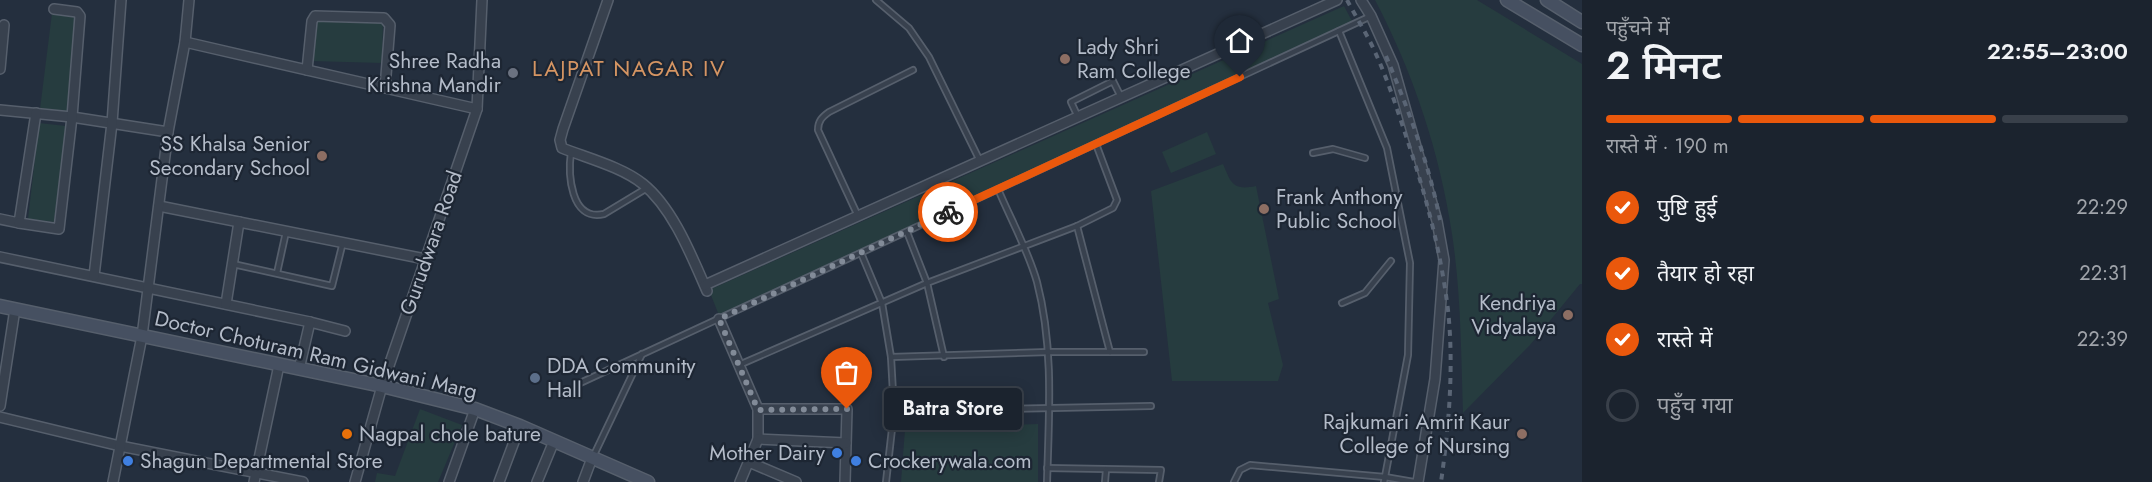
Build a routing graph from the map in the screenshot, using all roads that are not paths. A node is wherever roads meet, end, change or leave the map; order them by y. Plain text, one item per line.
1 (121, 0) edge
2 (189, 0) edge
3 (482, 0) edge
4 (608, 0) edge
5 (876, 0) edge
6 (1337, 0) edge
7 (1361, 0) edge
8 (1507, 0) edge
9 (1547, 0) edge
10 (54, 9) dead end
11 (1371, 16) junction
12 (1582, 22) edge
13 (4, 25) dead end
14 (1339, 31) junction
15 (185, 42) junction
16 (1582, 45) edge
17 (0, 69) edge
18 (307, 70) junction
19 (913, 70) dead end
20 (385, 88) junction
21 (1121, 97) junction
22 (477, 109) junction
23 (0, 110) edge
24 (36, 113) junction
25 (72, 117) junction
26 (1078, 117) junction
27 (112, 123) junction
28 (168, 132) junction
29 (1096, 144) junction
30 (571, 152) junction
31 (1314, 153) dead end
32 (1365, 158) dead end
33 (980, 161) junction
34 (647, 188) junction
35 (998, 189) junction
36 (159, 206) junction
37 (858, 216) junction
38 (0, 219) edge
39 (239, 222) junction
40 (19, 223) junction
41 (1077, 226) junction
42 (286, 231) junction
43 (907, 232) junction
44 (343, 242) junction
45 (1024, 246) junction
46 (861, 253) junction
47 (0, 257) edge
48 (425, 258) junction
49 (1391, 261) dead end
50 (233, 264) junction
51 (277, 273) junction
52 (94, 276) junction
53 (927, 283) junction
54 (149, 288) junction
55 (882, 303) junction
56 (1342, 303) dead end
57 (226, 304) junction
58 (0, 306) edge
59 (15, 309) junction
60 (719, 319) junction
61 (310, 322) junction
62 (345, 331) dead end
63 (142, 336) junction
64 (1049, 352) junction
65 (1110, 352) junction
66 (1144, 352) dead end
67 (642, 354) junction
68 (891, 357) junction
69 (945, 357) junction
70 (739, 364) junction
71 (279, 365) junction
72 (299, 369) junction
73 (578, 384) dead end
74 (382, 386) junction
75 (0, 406) edge
76 (1151, 406) dead end
77 (1049, 407) junction
78 (475, 409) junction
79 (758, 410) junction
80 (894, 411) junction
81 (0, 417) edge
82 (520, 426) junction
83 (758, 439) junction
84 (554, 441) junction
85 (846, 443) junction
86 (120, 446) junction
87 (592, 458) junction
88 (749, 462) junction
89 (1047, 468) junction
90 (1106, 470) junction
91 (255, 477) edge
92 (627, 478) edge
93 (1384, 479) edge
94 (113, 482) edge
95 (303, 482) edge
96 (354, 482) edge
97 (449, 482) edge
98 (499, 482) edge
99 (537, 482) edge
100 (583, 482) edge
101 (648, 482) edge
102 (740, 482) edge
103 (795, 482) edge
104 (845, 482) edge
105 (886, 482) edge
106 (1047, 482) edge
107 (1105, 482) edge
108 (1159, 482) edge
109 (1234, 482) edge
110 (1416, 482) edge

1 - 27 street
2 - 15 street
3 - 22 street, Gurudwara Road
4 - 30 street
5 - 33 lane
6 - 21 street
7 - 11 street
8 - 16 street
9 - 12 street
10 - 25 street
11 - 14 lane
11 - 110 street
13 - 17 street
14 - 29 lane
14 - 93 lane
15 - 18 street
15 - 28 street
18 - 20 street
18 - 20 street
19 - 37 lane
20 - 22 street
21 - 26 street
21 - 26 lane
22 - 48 street, Gurudwara Road
23 - 24 street
24 - 25 street
24 - 40 street
25 - 27 street
25 - 40 street
26 - 33 street
27 - 28 street
27 - 52 street
28 - 36 street
29 - 35 lane
29 - 41 lane
30 - 34 street
30 - 34 lane
31 - 32 lane
33 - 37 street
34 - 37 street
35 - 43 lane
35 - 45 lane
36 - 39 street
36 - 54 street
38 - 40 street
39 - 42 street
39 - 50 street
41 - 45 lane
41 - 65 lane
42 - 44 street
42 - 51 lane
43 - 46 lane
43 - 53 lane
44 - 48 street
44 - 51 lane
45 - 53 lane
45 - 64 lane
46 - 55 lane
46 - 60 lane
47 - 52 street
48 - 74 street, Gurudwara Road
49 - 56 lane
50 - 51 lane
50 - 57 street
52 - 54 street
53 - 55 lane
53 - 69 lane
54 - 57 street
54 - 63 street
55 - 68 lane
55 - 70 lane
57 - 61 street
58 - 59 street, Doctor Choturam Ram Gidwani Marg
59 - 63 street, Doctor Choturam Ram Gidwani Marg
59 - 75 street
60 - 67 lane
60 - 70 street
61 - 62 street
61 - 72 street
63 - 71 street, Doctor Choturam Ram Gidwani Marg
63 - 86 street
64 - 65 lane
64 - 69 lane
64 - 77 lane
65 - 66 lane
67 - 73 lane
67 - 87 lane
68 - 69 lane
68 - 80 lane
70 - 79 street
71 - 72 street, Doctor Choturam Ram Gidwani Marg
71 - 91 street
72 - 74 street, Doctor Choturam Ram Gidwani Marg
74 - 78 street, Doctor Choturam Ram Gidwani Marg
74 - 96 street, Gurudwara Road
76 - 77 lane
77 - 80 lane
77 - 89 lane
78 - 82 street, Doctor Choturam Ram Gidwani Marg
78 - 97 street
79 - 83 street
79 - 85 street
80 - 105 lane
81 - 86 street
82 - 84 street, Doctor Choturam Ram Gidwani Marg
82 - 98 street
83 - 85 street
83 - 88 street
84 - 87 street, Doctor Choturam Ram Gidwani Marg
84 - 99 street
85 - 104 street
86 - 91 street
86 - 94 street
87 - 92 street, Doctor Choturam Ram Gidwani Marg
87 - 100 street
88 - 102 street
88 - 103 street
89 - 90 lane
89 - 106 lane
90 - 107 lane
90 - 108 lane
91 - 95 street
92 - 101 street, Doctor Choturam Ram Gidwani Marg
93 - 109 lane
93 - 110 lane

